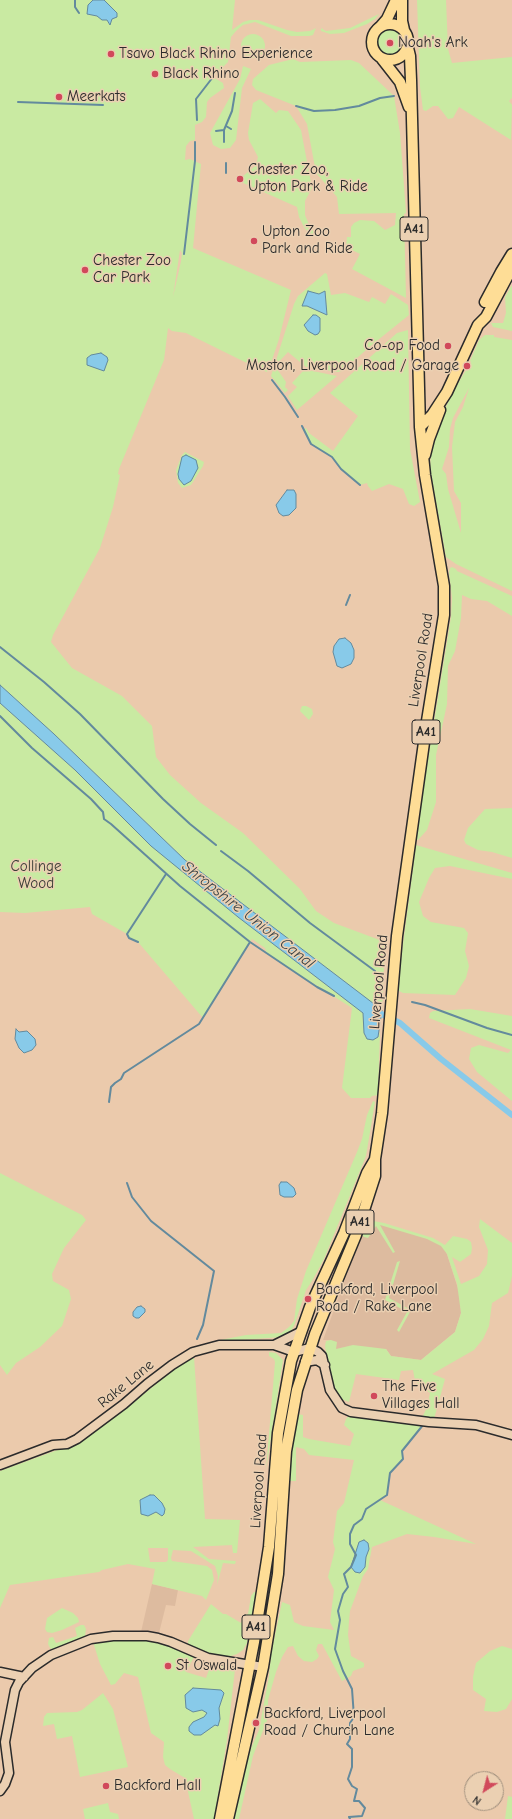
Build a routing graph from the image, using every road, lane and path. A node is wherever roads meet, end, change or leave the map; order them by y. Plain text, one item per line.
1 (396, 0) edge
2 (402, 0) edge
3 (380, 27) junction
4 (404, 30) junction
5 (408, 48) junction
6 (382, 59) junction
7 (412, 114) junction
8 (512, 254) edge
9 (512, 268) edge
10 (478, 325) junction
11 (447, 392) junction
12 (420, 427) junction
13 (424, 469) junction
14 (374, 1159) junction
15 (300, 1332) junction
16 (274, 1345) junction
17 (310, 1348) junction
18 (294, 1352) junction
19 (306, 1362) junction
20 (325, 1365) junction
21 (512, 1435) edge
22 (0, 1465) edge
23 (249, 1665) junction
24 (263, 1667) junction
25 (0, 1672) edge
26 (24, 1677) junction
27 (0, 1791) edge
28 (220, 1819) edge
29 (228, 1819) edge

1 - 3 highway
2 - 4 highway
3 - 4 highway
3 - 6 highway
4 - 5 highway
5 - 6 highway
5 - 7 highway, A41
6 - 7 highway, A41
7 - 12 highway, A41
8 - 10 highway
9 - 10 highway
10 - 11 highway
11 - 12 highway
11 - 13 highway
12 - 13 highway, Liverpool Road / A41
13 - 14 highway, Liverpool Road / A41
14 - 15 highway, Liverpool Road / A41
14 - 17 highway, Liverpool Road / A41
15 - 16 street, Rake Lane
15 - 18 highway, Liverpool Road / A41
16 - 18 street, Rake Lane
16 - 22 street, Rake Lane
17 - 18 street
17 - 19 highway, Liverpool Road / A41
17 - 20 street
18 - 23 highway, Liverpool Road / A41
19 - 20 street
19 - 24 highway, Liverpool Road / A41
20 - 21 street
23 - 24 street
23 - 26 street
23 - 28 highway, Liverpool Road / A41
24 - 29 highway, Liverpool Road / A41
25 - 26 street
26 - 27 street

